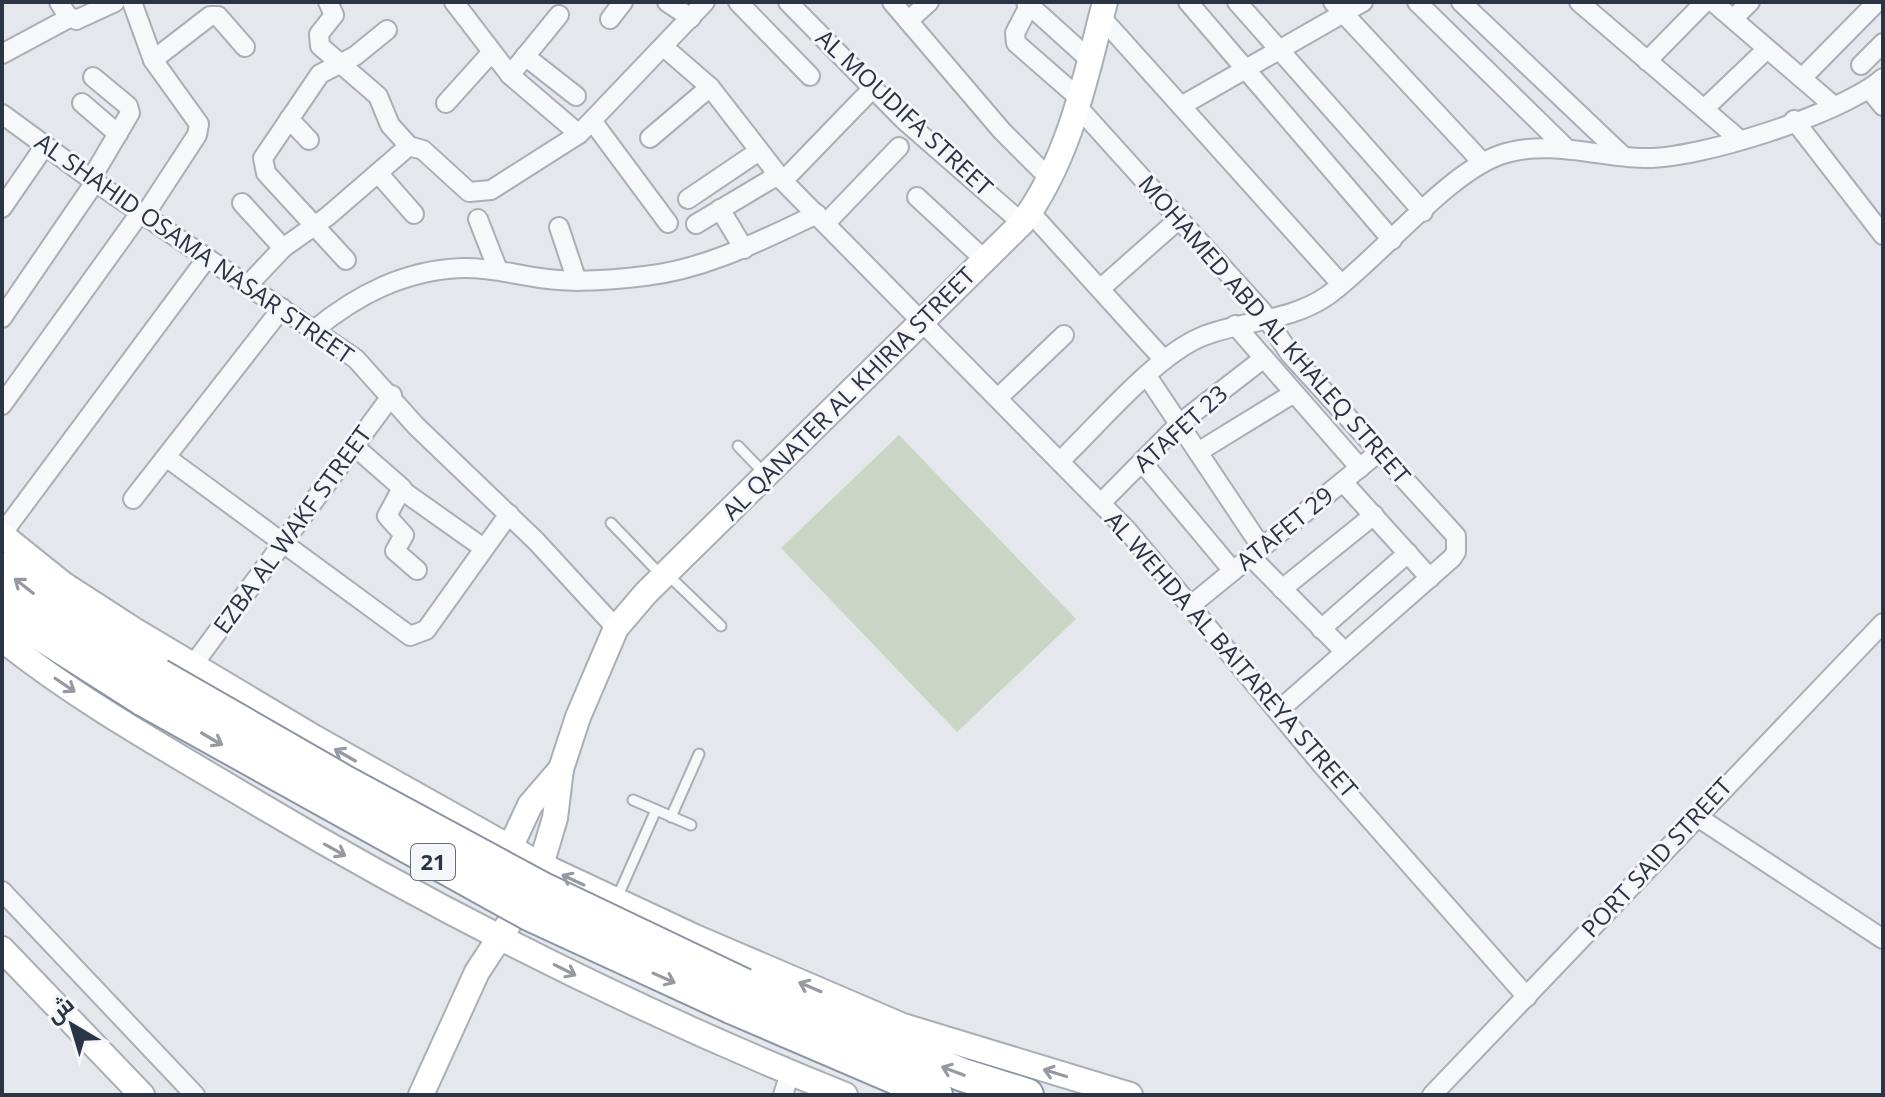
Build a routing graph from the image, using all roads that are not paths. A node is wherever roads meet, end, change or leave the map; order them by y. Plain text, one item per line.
1 (59, 2) edge
2 (328, 2) edge
3 (454, 2) edge
4 (623, 2) edge
5 (667, 2) edge
6 (705, 2) edge
7 (738, 2) edge
8 (788, 2) edge
9 (892, 2) edge
10 (929, 2) edge
11 (1188, 2) edge
12 (1237, 2) edge
13 (1363, 2) edge
14 (1417, 2) edge
15 (1461, 2) edge
16 (1705, 2) edge
17 (1713, 2) edge
18 (1750, 2) edge
19 (1877, 2) edge
20 (130, 3) edge
21 (1029, 3) edge
22 (1581, 3) edge
23 (1338, 8) edge
24 (1103, 10) edge
25 (559, 15) dead end
26 (69, 18) junction
27 (691, 18) junction
28 (610, 19) dead end
29 (1733, 19) junction
30 (908, 21) junction
31 (387, 30) dead end
32 (1883, 43) edge
33 (245, 47) dead end
34 (665, 48) junction
35 (1767, 49) junction
36 (1280, 51) junction
37 (491, 53) junction
38 (2, 54) edge
39 (525, 56) junction
40 (153, 60) junction
41 (1090, 60) junction
42 (1647, 61) junction
43 (339, 62) junction
44 (1861, 65) dead end
45 (1246, 70) junction
46 (510, 75) junction
47 (810, 76) dead end
48 (93, 77) dead end
49 (1802, 78) junction
50 (1876, 84) edge
51 (710, 87) junction
52 (873, 88) junction
53 (576, 96) dead end
54 (1078, 102) junction
55 (82, 103) dead end
56 (446, 103) dead end
57 (1181, 106) junction
58 (1834, 106) junction
59 (1883, 106) edge
60 (1704, 109) junction
61 (2, 114) edge
62 (289, 119) junction
63 (1794, 120) junction
64 (586, 128) junction
65 (118, 134) junction
66 (650, 138) dead end
67 (309, 140) dead end
68 (1740, 140) junction
69 (409, 146) junction
70 (44, 147) junction
71 (899, 147) dead end
72 (1567, 149) junction
73 (759, 151) junction
74 (1623, 156) junction
75 (1482, 162) junction
76 (378, 173) junction
77 (780, 178) junction
78 (1050, 179) junction
79 (93, 181) junction
80 (917, 197) dead end
81 (688, 199) dead end
82 (242, 203) dead end
83 (2, 208) edge
84 (720, 209) junction
85 (1423, 212) junction
86 (142, 214) junction
87 (414, 214) dead end
88 (1026, 217) junction
89 (478, 219) dead end
90 (821, 219) junction
91 (1179, 219) junction
92 (668, 223) dead end
93 (696, 224) dead end
94 (316, 225) junction
95 (559, 227) dead end
96 (1883, 235) edge
97 (1392, 240) junction
98 (283, 248) junction
99 (744, 249) junction
100 (207, 258) junction
101 (346, 260) dead end
102 (985, 260) junction
103 (498, 270) junction
104 (577, 281) junction
105 (1341, 284) junction
106 (247, 286) junction
107 (1100, 289) junction
108 (282, 308) junction
109 (2, 318) edge
110 (1268, 319) junction
111 (924, 321) junction
112 (1235, 325) junction
113 (314, 330) junction
114 (1064, 335) dead end
115 (1264, 358) junction
116 (1164, 360) junction
117 (1147, 376) junction
118 (1294, 393) junction
119 (392, 395) junction
120 (998, 398) junction
121 (2, 405) edge
122 (1179, 424) junction
123 (354, 446) junction
124 (738, 446) dead end
125 (1198, 452) junction
126 (1379, 452) junction
127 (166, 457) junction
128 (1060, 461) junction
129 (1142, 462) junction
130 (1360, 468) junction
131 (766, 475) junction
132 (1343, 482) junction
133 (403, 491) junction
134 (133, 499) dead end
135 (1101, 503) junction
136 (509, 514) junction
137 (1374, 515) junction
138 (611, 523) dead end
139 (2, 535) edge
140 (283, 544) junction
141 (482, 547) junction
142 (1256, 552) junction
143 (1408, 553) junction
144 (2, 568) edge
145 (417, 570) dead end
146 (1233, 571) junction
147 (664, 575) junction
148 (1430, 578) junction
149 (1282, 589) junction
150 (2, 605) edge
151 (1190, 606) junction
152 (1883, 623) edge
153 (721, 626) dead end
154 (616, 628) junction
155 (1321, 629) junction
156 (2, 639) edge
157 (1345, 652) junction
158 (193, 665) junction
159 (152, 688) junction
160 (1278, 711) junction
161 (699, 754) dead end
162 (561, 769) junction
163 (633, 800) dead end
164 (656, 810) junction
165 (1696, 816) junction
166 (671, 817) junction
167 (691, 825) dead end
168 (509, 848) junction
169 (541, 865) junction
170 (2, 891) edge
171 (616, 900) junction
172 (490, 933) junction
173 (1883, 939) edge
174 (2, 949) edge
175 (738, 996) junction
176 (1527, 997) junction
177 (786, 1084) edge
178 (142, 1095) edge
179 (195, 1095) edge
180 (421, 1095) edge
181 (845, 1095) edge
182 (936, 1095) edge
183 (1027, 1095) edge
184 (1130, 1095) edge
185 (1432, 1095) edge

1 - 26 street
2 - 43 street
3 - 37 street
4 - 28 street
5 - 27 street
6 - 27 street
7 - 47 street
8 - 52 street, AL MOUDIFA STREET
9 - 30 street
10 - 30 street
11 - 45 street
12 - 36 street
13 - 23 street
14 - 72 street
15 - 74 street
16 - 42 street
17 - 29 street
18 - 29 street
19 - 49 street
20 - 26 street
20 - 40 street
21 - 41 street
21 - 54 street, MOHAMED ABD AL KHALEQ STREET
22 - 42 street
23 - 36 street
23 - 75 street
24 - 41 street, AL QANATER AL KHIRIA STREET
24 - 57 street
25 - 39 street
26 - 38 street
27 - 34 street
29 - 35 street
30 - 78 street
31 - 43 street
32 - 44 street
33 - 40 street
34 - 51 street, AL WEHDA AL BAITAREYA STREET
34 - 64 street
35 - 49 street
35 - 60 street
36 - 45 street
36 - 85 street
37 - 46 street
37 - 56 street
39 - 46 street
39 - 53 street
40 - 86 street
41 - 54 street, AL QANATER AL KHIRIA STREET
42 - 60 street
43 - 62 street
43 - 69 street
45 - 57 street
45 - 97 street
46 - 64 street
48 - 65 street
49 - 58 street
50 - 58 street
50 - 59 street
51 - 66 street
51 - 73 street, AL WEHDA AL BAITAREYA STREET
52 - 77 street
52 - 88 street, AL MOUDIFA STREET
54 - 78 street, AL QANATER AL KHIRIA STREET
54 - 91 street, MOHAMED ABD AL KHALEQ STREET
55 - 65 street
57 - 105 street
58 - 63 street
60 - 68 street
61 - 70 street, AL SHAHID OSAMA NASAR STREET
62 - 67 street
62 - 94 street
63 - 68 street
63 - 96 street
64 - 69 street
64 - 92 street
65 - 79 street
68 - 74 street
69 - 76 street
70 - 79 street, AL SHAHID OSAMA NASAR STREET
70 - 83 street
71 - 90 street
72 - 74 street
72 - 75 street
73 - 77 street, AL WEHDA AL BAITAREYA STREET
73 - 81 street
75 - 85 street
76 - 87 street
76 - 94 street
77 - 84 street
77 - 90 street, AL WEHDA AL BAITAREYA STREET
78 - 88 street, AL QANATER AL KHIRIA STREET
79 - 86 street, AL SHAHID OSAMA NASAR STREET
79 - 109 street
80 - 102 street
82 - 98 street
84 - 93 street
84 - 99 street
85 - 97 street
86 - 100 street, AL SHAHID OSAMA NASAR STREET
86 - 121 street
88 - 102 street, AL QANATER AL KHIRIA STREET
88 - 107 street, AL MOUDIFA STREET
89 - 103 street
90 - 99 street
90 - 111 street, AL WEHDA AL BAITAREYA STREET
91 - 107 street
91 - 110 street, MOHAMED ABD AL KHALEQ STREET
94 - 98 street
94 - 101 street
95 - 104 street
97 - 105 street
98 - 106 street
99 - 104 street
100 - 106 street, AL SHAHID OSAMA NASAR STREET
100 - 139 street
102 - 111 street, AL QANATER AL KHIRIA STREET
103 - 104 street
103 - 113 street
105 - 110 street
106 - 108 street, AL SHAHID OSAMA NASAR STREET
107 - 116 street, AL MOUDIFA STREET
108 - 113 street, AL SHAHID OSAMA NASAR STREET
108 - 127 street
110 - 112 street
110 - 126 street, MOHAMED ABD AL KHALEQ STREET
111 - 120 street, AL WEHDA AL BAITAREYA STREET
111 - 131 street, AL QANATER AL KHIRIA STREET
112 - 115 street
112 - 116 street
113 - 119 street, AL SHAHID OSAMA NASAR STREET
114 - 120 street
115 - 118 street
115 - 122 street, ATAFET 23
116 - 117 street
117 - 122 street
117 - 128 street
118 - 125 street
118 - 130 street
119 - 123 street, EZBA AL WAKF STREET
119 - 136 street, AL SHAHID OSAMA NASAR STREET
120 - 128 street, AL WEHDA AL BAITAREYA STREET
122 - 125 street
122 - 129 street, ATAFET 23
123 - 133 street
123 - 140 street, EZBA AL WAKF STREET
124 - 131 lane
125 - 142 street
126 - 130 street, ATAFET 29
126 - 148 street, MOHAMED ABD AL KHALEQ STREET
127 - 134 street
127 - 140 street
128 - 135 street, AL WEHDA AL BAITAREYA STREET
129 - 135 street, ATAFET 23
129 - 146 street
130 - 132 street, ATAFET 29
131 - 147 street, AL QANATER AL KHIRIA STREET
132 - 137 street
132 - 142 street, ATAFET 29
133 - 141 street
133 - 145 street
135 - 151 street, AL WEHDA AL BAITAREYA STREET
136 - 141 street
136 - 154 street, AL SHAHID OSAMA NASAR STREET
137 - 143 street
137 - 149 street
138 - 147 lane
139 - 158 street
140 - 141 street
140 - 158 street, EZBA AL WAKF STREET
142 - 146 street, ATAFET 29
142 - 149 street
143 - 148 street
143 - 155 street
159 -> 144 highway, 21
146 - 151 street, ATAFET 29
147 - 153 lane
147 - 154 street, AL QANATER AL KHIRIA STREET
148 - 157 street
149 - 155 street
150 - 159 highway, 21
151 - 160 street, AL WEHDA AL BAITAREYA STREET
152 - 165 street, PORT SAID STREET
154 - 162 street, AL QANATER AL KHIRIA STREET
155 - 157 street
156 -> 172 street
157 - 160 street
168 -> 158 street
159 - 175 highway, 21, bridge
160 - 176 street, AL WEHDA AL BAITAREYA STREET
161 - 166 lane
162 - 168 street, AL QANATER AL KHIRIA STREET
162 - 169 street, AL QANATER AL KHIRIA STREET
163 - 164 lane
164 - 166 lane
164 - 171 lane
165 - 173 street
165 - 176 street, PORT SAID STREET
166 - 167 lane
168 - 169 street
168 - 172 street, AL QANATER AL KHIRIA STREET
171 -> 169 street
169 - 172 street, AL QANATER AL KHIRIA STREET
170 - 179 street
184 -> 171 street
172 -> 177 street
172 - 180 street, AL QANATER AL KHIRIA STREET
174 - 178 street
175 - 182 highway, 21
183 -> 175 highway, 21
176 - 185 street, PORT SAID STREET
177 - 181 street

